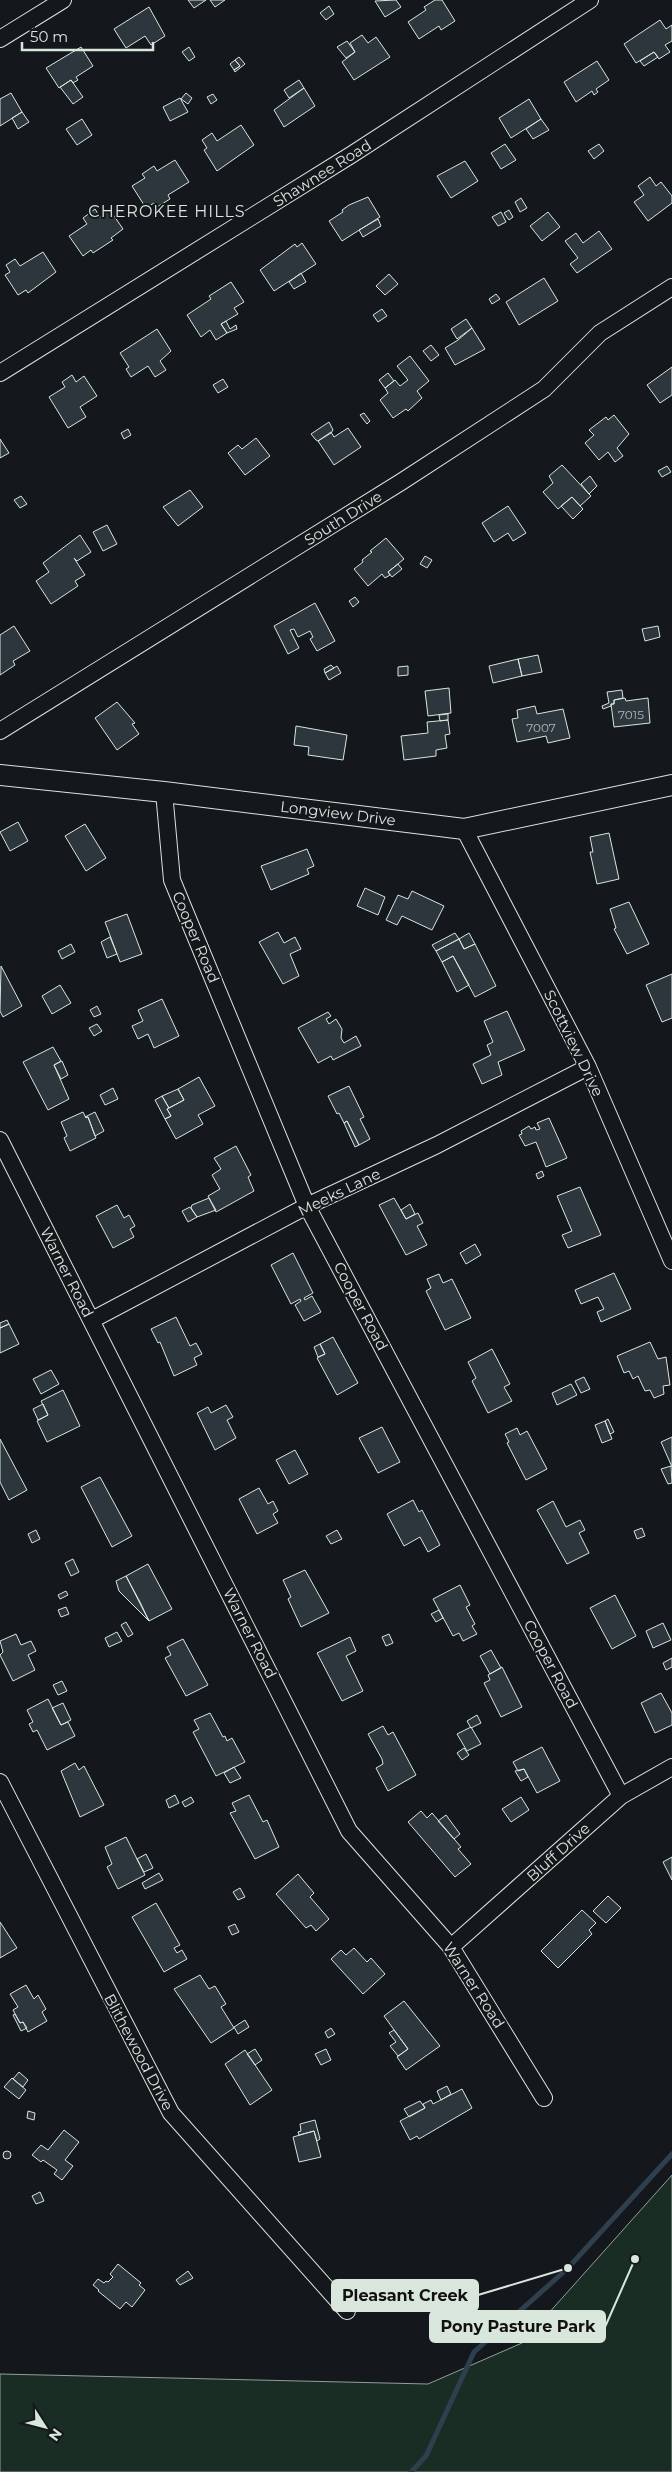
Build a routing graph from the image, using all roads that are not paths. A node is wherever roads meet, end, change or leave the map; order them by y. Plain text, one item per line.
1 (63, 0) edge
2 (590, 0) edge
3 (0, 39) edge
4 (670, 293) edge
5 (0, 373) edge
6 (0, 731) edge
7 (0, 775) edge
8 (672, 785) edge
9 (164, 792) junction
10 (464, 829) junction
11 (588, 1067) junction
12 (0, 1140) edge
13 (307, 1206) junction
14 (672, 1261) edge
15 (92, 1320) junction
16 (672, 1767) edge
17 (0, 1782) edge
18 (621, 1796) junction
19 (451, 1947) junction
20 (544, 2098) dead end
21 (347, 2311) dead end

1 - 3 street
2 - 5 street, Shawnee Road
4 - 6 street, South Drive
7 - 9 street, Longview Drive
8 - 10 street, Longview Drive
9 - 10 street, Longview Drive
9 - 13 street, Cooper Road
10 - 11 street, Scottview Drive
11 - 13 street, Meeks Lane
11 - 14 street, Scottview Drive
12 - 15 street, Warner Road
13 - 15 street, Meeks Lane
13 - 18 street, Cooper Road
15 - 19 street, Warner Road
16 - 18 street, Bluff Drive
17 - 21 street, Blithewood Drive
18 - 19 street, Bluff Drive
19 - 20 street, Warner Road

